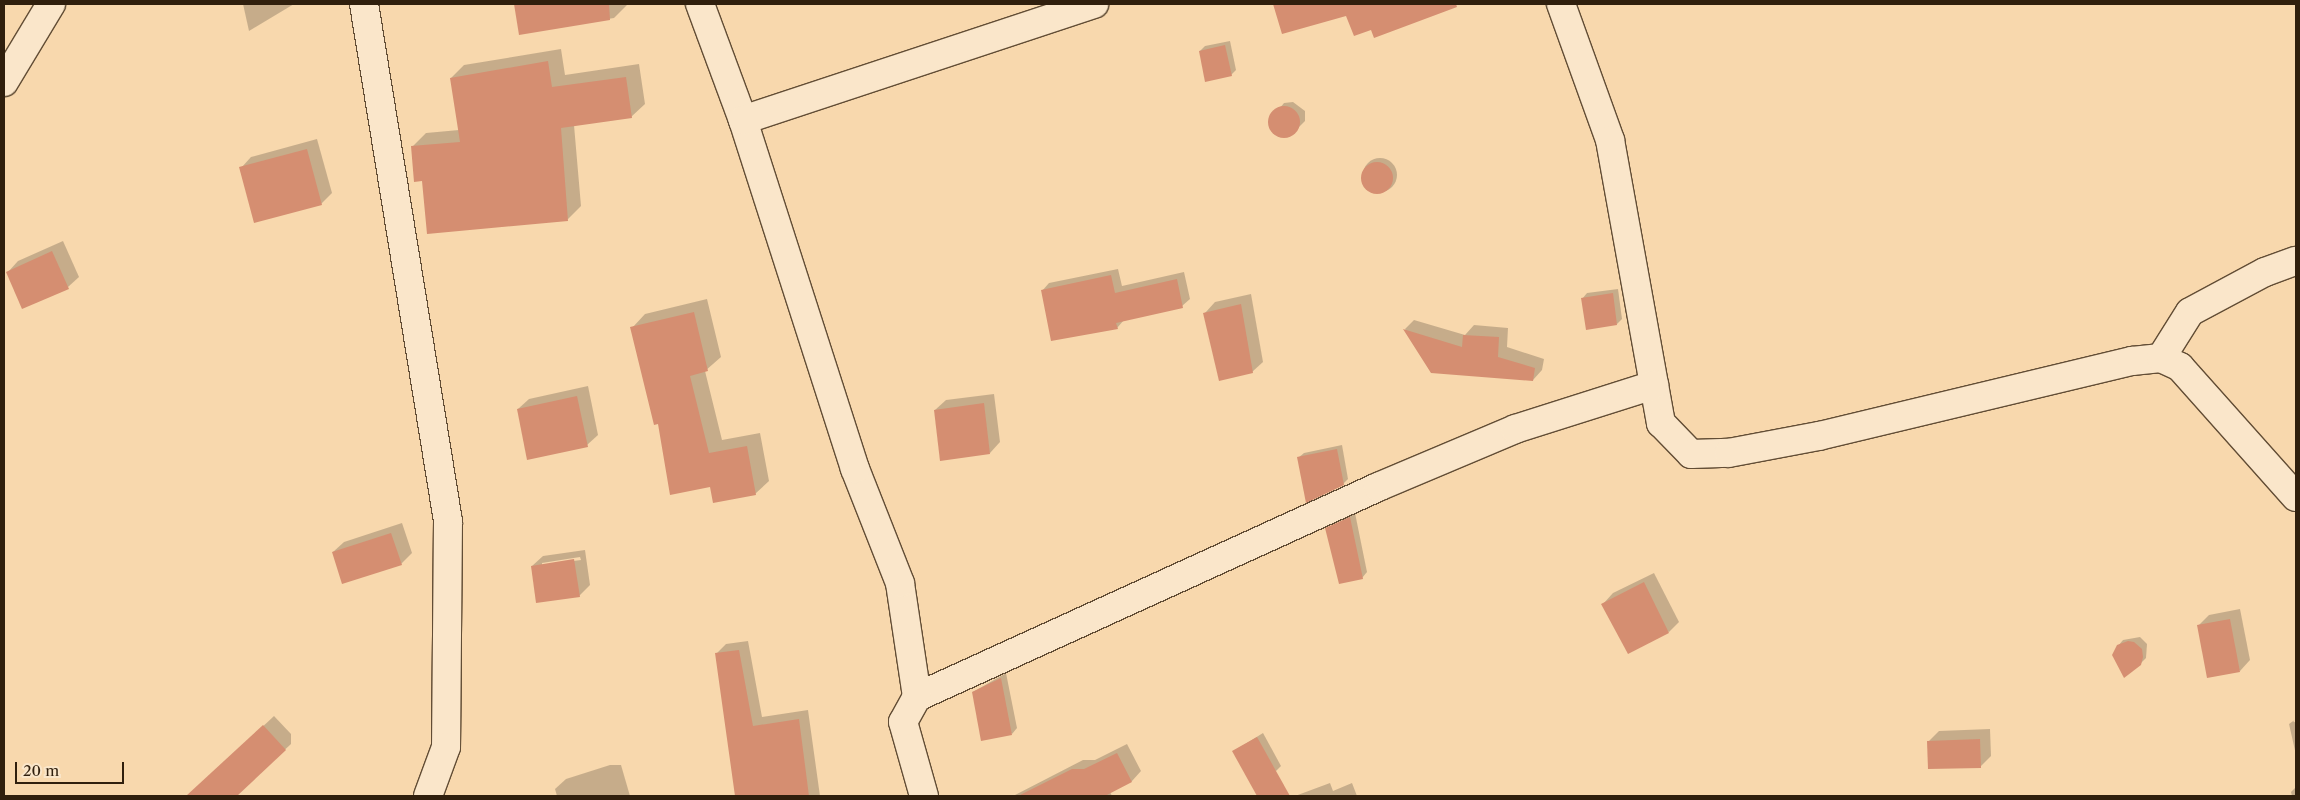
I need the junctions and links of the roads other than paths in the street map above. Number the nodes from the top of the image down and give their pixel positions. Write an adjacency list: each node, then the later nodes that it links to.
1 (51, 4): 6 (street)
2 (364, 4): 13 (street)
3 (700, 4): 7 (street)
4 (1094, 4): 7 (street)
5 (1561, 4): 10 (street)
6 (4, 82)
7 (744, 120): 12 (street)
8 (2296, 261): 9 (street)
9 (2161, 358): 10 (street); 11 (street)
10 (1654, 385): 12 (street)
11 (2296, 497)
12 (917, 698): 14 (street)
13 (428, 796)
14 (924, 796)

